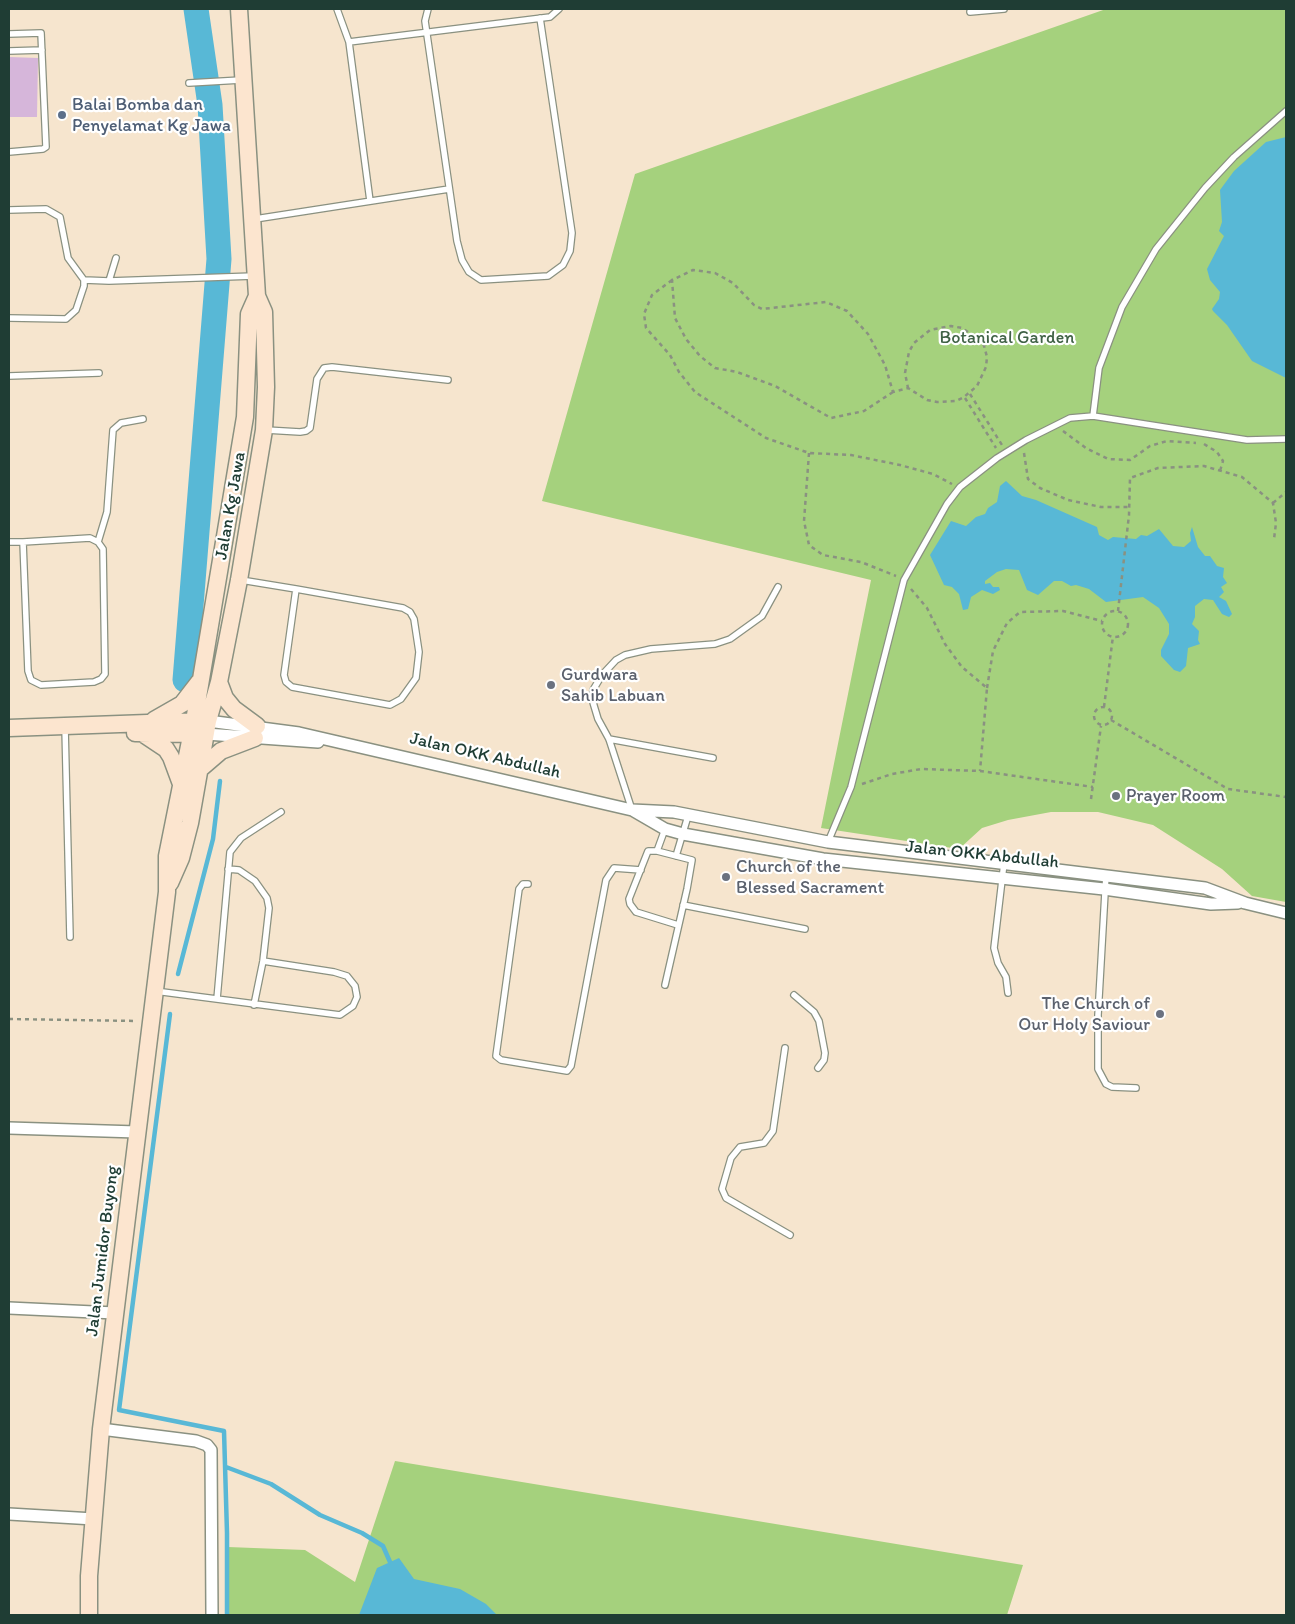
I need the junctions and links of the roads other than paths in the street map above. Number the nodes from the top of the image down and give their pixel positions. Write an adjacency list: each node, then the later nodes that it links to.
1 (239, 9): 13 (main road, Jalan Kg Jawa)
2 (337, 9): 10 (lane)
3 (428, 9): 8 (lane)
4 (559, 9): 7 (lane)
5 (1004, 9): 6 (lane)
6 (970, 12)
7 (540, 18): 8 (lane); 17 (lane)
8 (427, 32): 10 (lane); 17 (lane)
9 (9, 34): 11 (lane)
10 (349, 42): 18 (lane)
11 (42, 50): 12 (lane); 16 (lane)
12 (9, 52)
13 (244, 80): 14 (lane); 20 (main road, Jalan Kg Jawa)
14 (189, 83)
15 (1286, 111): 30 (lane)
16 (9, 152)
17 (449, 189): 18 (lane)
18 (370, 201): 20 (lane)
19 (9, 210): 23 (lane)
20 (253, 219): 22 (main road, Jalan Kg Jawa)
21 (116, 258): 24 (lane)
22 (256, 276): 24 (lane); 25 (main road, Jalan Kg Jawa)
23 (84, 280): 24 (lane); 26 (lane)
24 (109, 281)
25 (257, 296): 32 (main road, Jalan Kg Jawa); 40 (main road, Jalan Kg Jawa)
26 (9, 318)
27 (98, 373): 28 (lane)
28 (9, 376)
29 (448, 380): 32 (lane)
30 (1093, 416): 33 (lane); 56 (lane)
31 (143, 419): 36 (lane)
32 (264, 430): 37 (main road, Jalan Kg Jawa)
33 (1286, 439)
34 (9, 542): 35 (lane)
35 (23, 542): 36 (lane); 36 (lane)
36 (98, 542)
37 (239, 580): 39 (lane); 41 (main road, Jalan Kg Jawa)
38 (778, 587): 47 (lane)
39 (296, 588): 39 (lane)
40 (200, 682): 44 (main road); 45 (main road, Jalan Kg Jawa)
41 (219, 682): 45 (main road, Jalan Kg Jawa); 46 (main road)
42 (65, 727): 43 (main road, Jalan OKK Abdullah); 44 (main road, Jalan OKK Abdullah); 72 (lane)
43 (9, 728)
44 (146, 728): 45 (main road, Jalan OKK Abdullah); 50 (main road)
45 (200, 728): 46 (street, Jalan OKK Abdullah); 49 (main road, Jalan Jumidor Buyong); 50 (main road, Jalan Jumidor Buyong)
46 (256, 732): 49 (main road); 51 (street, Jalan OKK Abdullah)
47 (609, 739): 48 (lane); 51 (lane)
48 (713, 758)
49 (200, 768): 66 (main road, Jalan Jumidor Buyong)
50 (181, 784): 66 (main road, Jalan Jumidor Buyong)
51 (632, 810): 53 (street, Jalan OKK Abdullah); 54 (street, Jalan OKK Abdullah)
52 (281, 812): 60 (lane)
53 (688, 816): 55 (lane); 56 (street, Jalan OKK Abdullah)
54 (665, 829): 55 (street, Jalan OKK Abdullah); 57 (lane)
55 (683, 834): 58 (lane); 63 (street, Jalan OKK Abdullah)
56 (828, 842): 59 (street, Jalan OKK Abdullah)
57 (657, 851): 58 (lane); 61 (lane)
58 (676, 856): 68 (lane)
59 (1004, 863): 62 (street, Jalan OKK Abdullah); 63 (lane)
60 (228, 869): 73 (lane); 78 (lane)
61 (641, 870): 64 (lane); 70 (lane)
62 (1106, 875): 65 (lane); 67 (street, Jalan OKK Abdullah)
63 (1001, 877): 65 (street, Jalan OKK Abdullah); 76 (lane)
64 (528, 884)
65 (1104, 889): 67 (street, Jalan OKK Abdullah); 82 (lane)
66 (167, 892): 75 (main road, Jalan Jumidor Buyong)
67 (1245, 903): 69 (street, Jalan OKK Abdullah)
68 (683, 905): 70 (lane); 71 (lane)
69 (1286, 914)
70 (678, 925): 74 (lane)
71 (805, 929)
72 (70, 937)
73 (263, 961): 79 (lane); 79 (lane)
74 (665, 985)
75 (153, 991): 78 (lane); 84 (main road, Jalan Jumidor Buyong)
76 (1008, 993)
77 (794, 995): 81 (lane)
78 (217, 999): 79 (lane)
79 (254, 1005)
80 (786, 1048): 85 (lane)
81 (818, 1068)
82 (1136, 1088)
83 (9, 1128): 84 (street)
84 (137, 1132): 87 (main road, Jalan Jumidor Buyong)
85 (790, 1235)
86 (9, 1308): 87 (street)
87 (115, 1313): 88 (main road, Jalan Jumidor Buyong)
88 (101, 1429): 90 (main road, Jalan Jumidor Buyong); 92 (street)
89 (9, 1514): 90 (street)
90 (94, 1519): 91 (main road, Jalan Jumidor Buyong)
91 (89, 1615)
92 (212, 1615)

